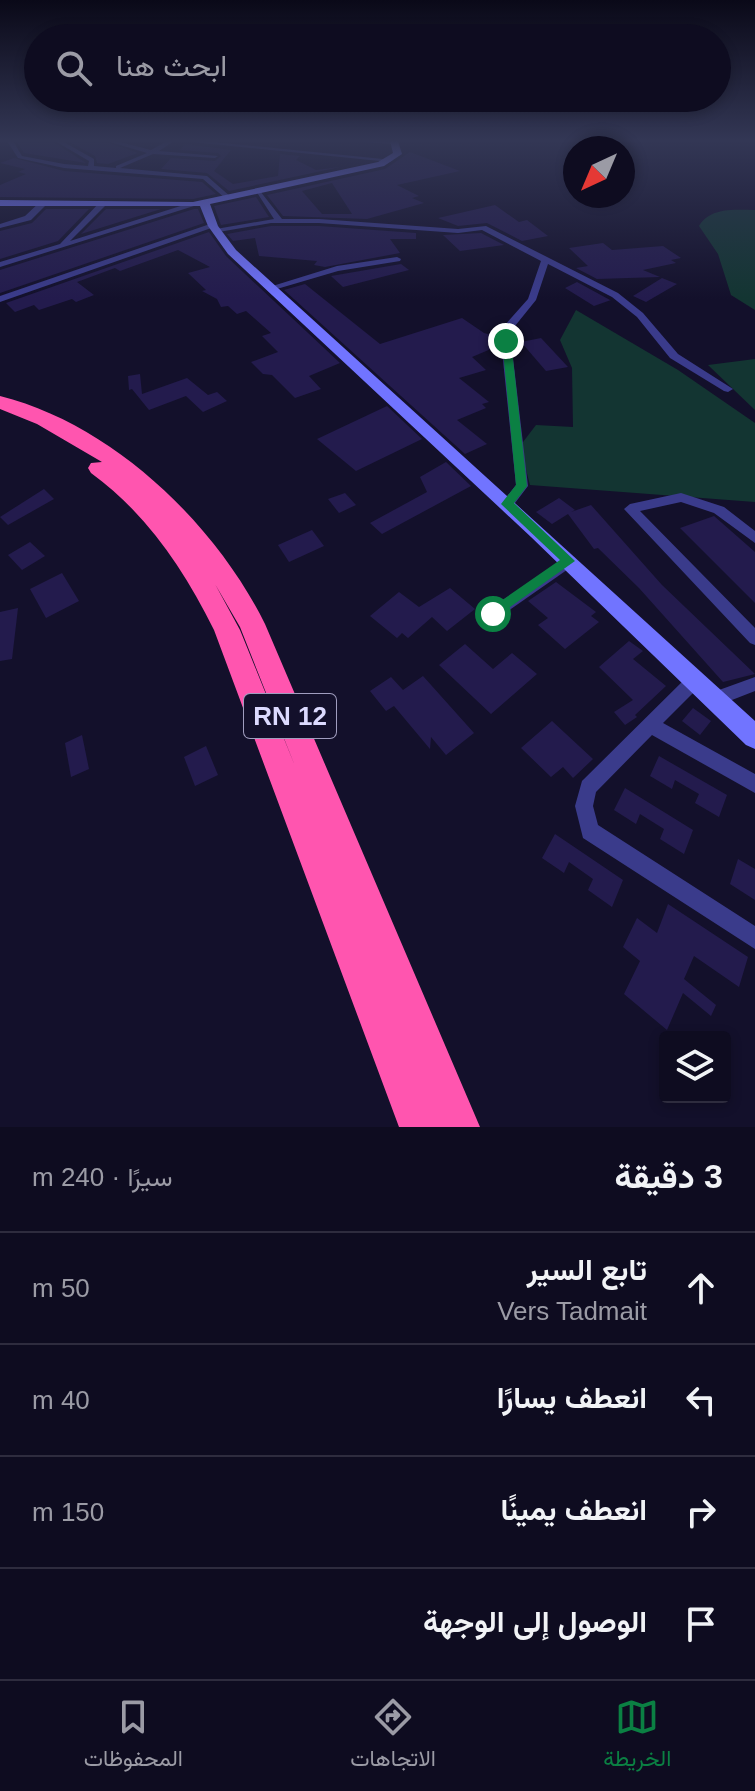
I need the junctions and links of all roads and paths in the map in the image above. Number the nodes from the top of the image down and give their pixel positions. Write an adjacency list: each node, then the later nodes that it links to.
1 (223, 194): 4 (street)
2 (250, 194): 4 (main road)
3 (259, 194): 9 (street)
4 (228, 198): 8 (main road)
5 (0, 203): 6 (main road)
6 (44, 203): 7 (main road); 10 (street)
7 (104, 203): 8 (main road); 12 (street)
8 (199, 204): 11 (main road); 12 (street)
9 (280, 221): 11 (street); 14 (street)
10 (0, 226)
11 (214, 229): 16 (main road); 17 (street)
12 (59, 246): 15 (street)
13 (397, 259): 16 (street)
14 (545, 260): 18 (street); 21 (street)
15 (0, 265)
16 (270, 288): 21 (main road)
17 (0, 299)
18 (728, 389)
19 (0, 402): 34 (highway, RN 12)
20 (0, 417): 33 (highway, RN 12)
21 (507, 504): 23 (main road)
22 (755, 538): 25 (street)
23 (569, 561): 24 (street); 26 (main road)
24 (493, 614)
25 (755, 638)
26 (695, 680): 28 (main road); 29 (street)
27 (755, 684): 28 (street)
28 (714, 699): 30 (main road)
29 (650, 725): 31 (street); 32 (street)
30 (755, 737)
31 (755, 784)
32 (755, 938)
33 (420, 1127)
34 (459, 1127)

